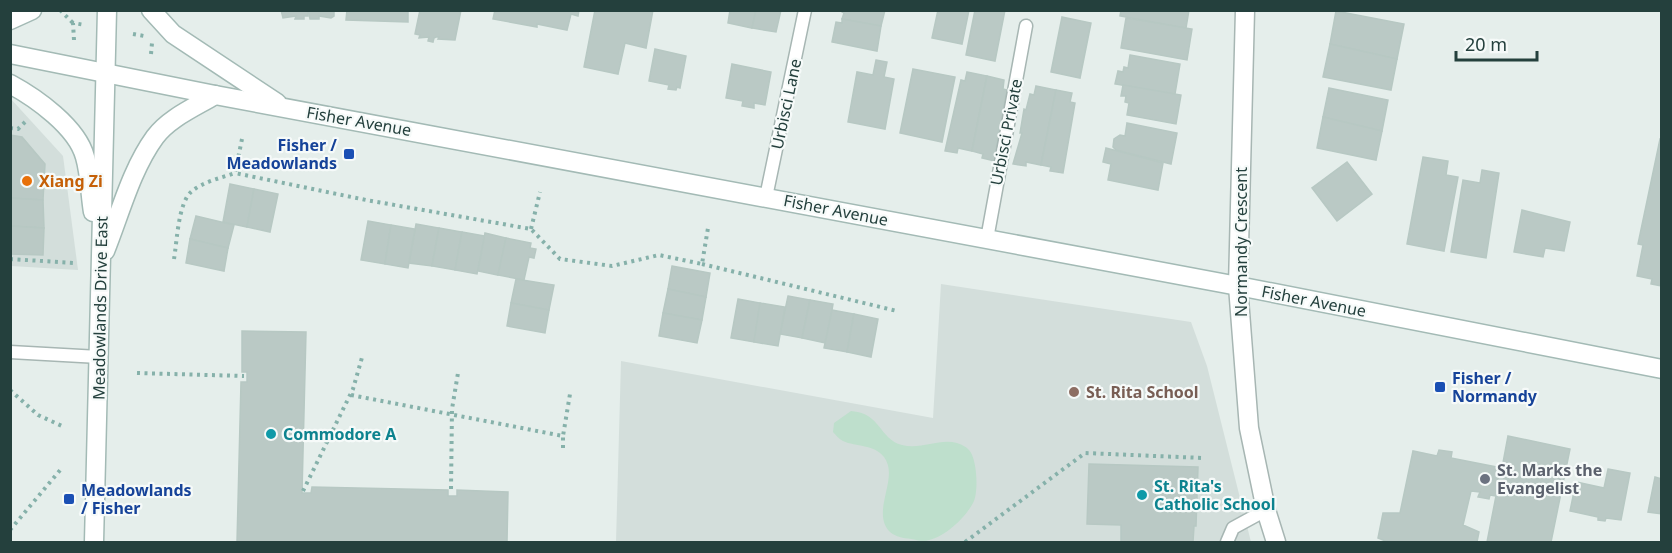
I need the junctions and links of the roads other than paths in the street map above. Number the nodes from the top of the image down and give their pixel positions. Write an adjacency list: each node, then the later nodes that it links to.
1 (32, 10): 6 (main road)
2 (107, 10): 9 (main road, Meadowlands Drive East)
3 (151, 10): 12 (main road)
4 (805, 10): 13 (lane, Urbisci Lane)
5 (1245, 10): 16 (main road, Normandy Crescent)
6 (10, 20)
7 (1026, 26): 14 (lane, Urbisci Private)
8 (10, 54): 9 (main road, Fisher Avenue)
9 (105, 73): 11 (main road, Fisher Avenue); 15 (main road, Meadowlands Drive East)
10 (10, 84): 15 (main road)
11 (215, 95): 12 (main road, Fisher Avenue); 15 (main road)
12 (283, 107): 13 (main road, Fisher Avenue)
13 (766, 196): 14 (main road, Fisher Avenue)
14 (987, 239): 16 (main road, Fisher Avenue)
15 (100, 264): 18 (main road, Meadowlands Drive East)
16 (1238, 286): 19 (main road, Fisher Avenue); 20 (main road, Normandy Crescent)
17 (10, 352): 18 (lane)
18 (99, 357): 21 (main road, Meadowlands Drive East)
19 (1662, 369)
20 (1266, 510): 22 (lane); 23 (main road, Normandy Crescent)
21 (94, 543)
22 (1227, 543)
23 (1276, 543)

